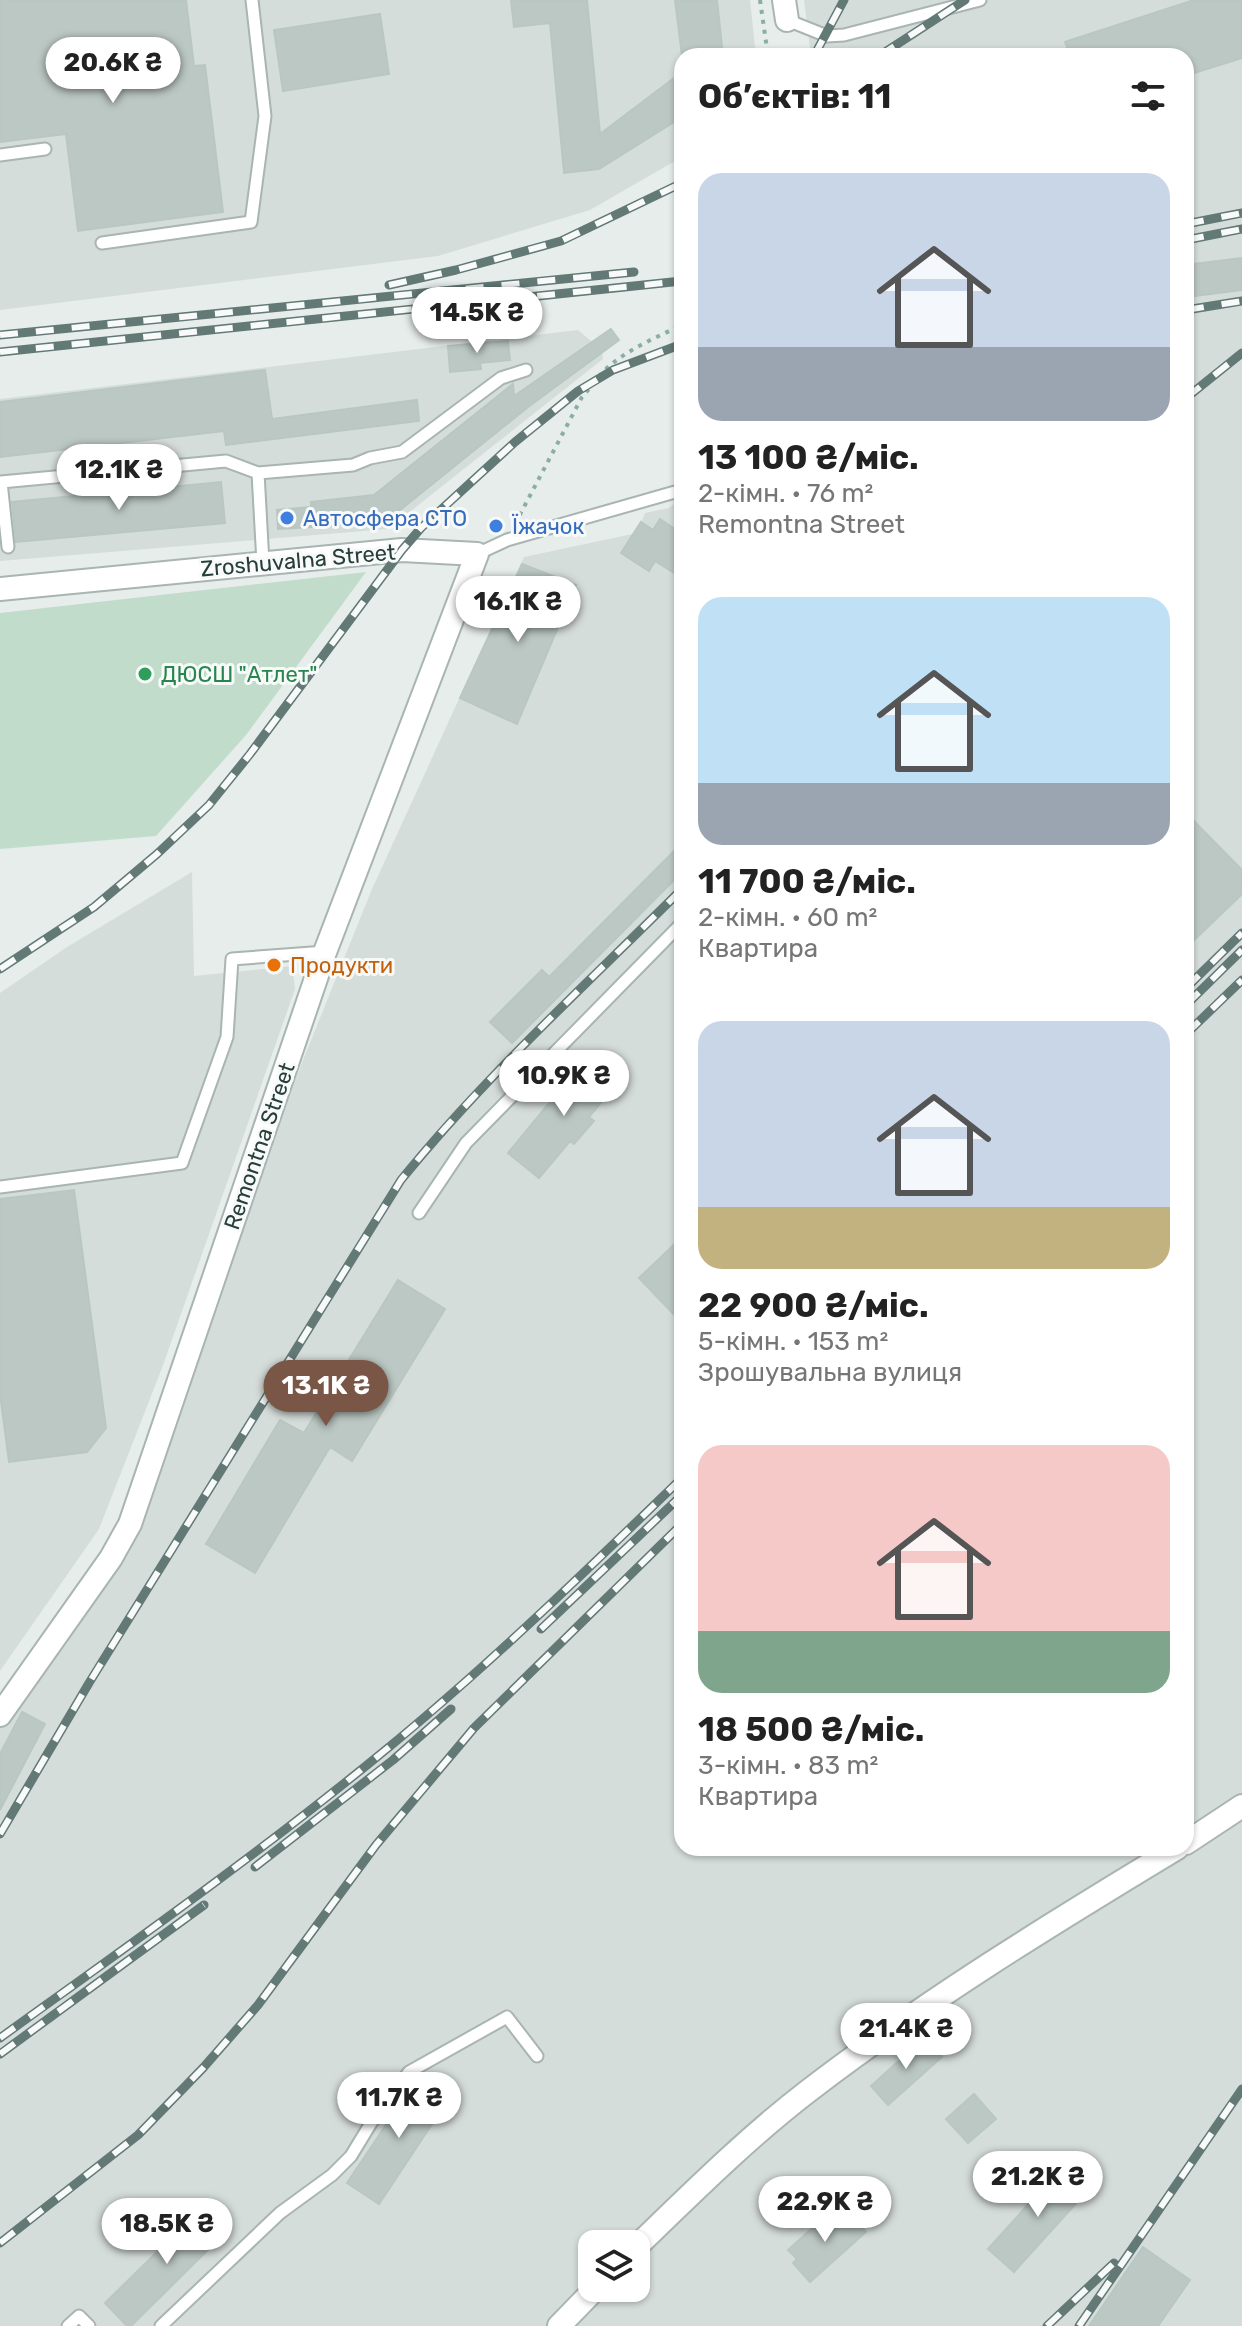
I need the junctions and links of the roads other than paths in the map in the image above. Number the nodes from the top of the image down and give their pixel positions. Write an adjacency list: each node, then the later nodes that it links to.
1 (252, 0): 6 (lane)
2 (980, 0): 3 (lane)
3 (785, 10)
4 (45, 149): 5 (lane)
5 (0, 155)
6 (102, 243)
7 (526, 370): 8 (lane)
8 (258, 473): 10 (lane); 12 (lane)
9 (674, 492): 11 (lane, Zroshuvalna Street)
10 (8, 547)
11 (477, 554): 12 (street, Zroshuvalna Street); 15 (street, Remontna Street)
12 (263, 563): 13 (street, Zroshuvalna Street)
13 (0, 589)
14 (674, 931): 17 (lane)
15 (325, 952): 16 (lane); 18 (street, Remontna Street)
16 (0, 1187)
17 (419, 1213)
18 (0, 1715)
19 (1242, 1806): 20 (street)
20 (1194, 1838)
21 (1164, 1856): 23 (street)
22 (537, 2056): 27 (lane)
23 (650, 2233)
24 (582, 2302): 28 (street)
25 (68, 2326): 26 (lane)
26 (89, 2326)
27 (161, 2326)
28 (559, 2326)

